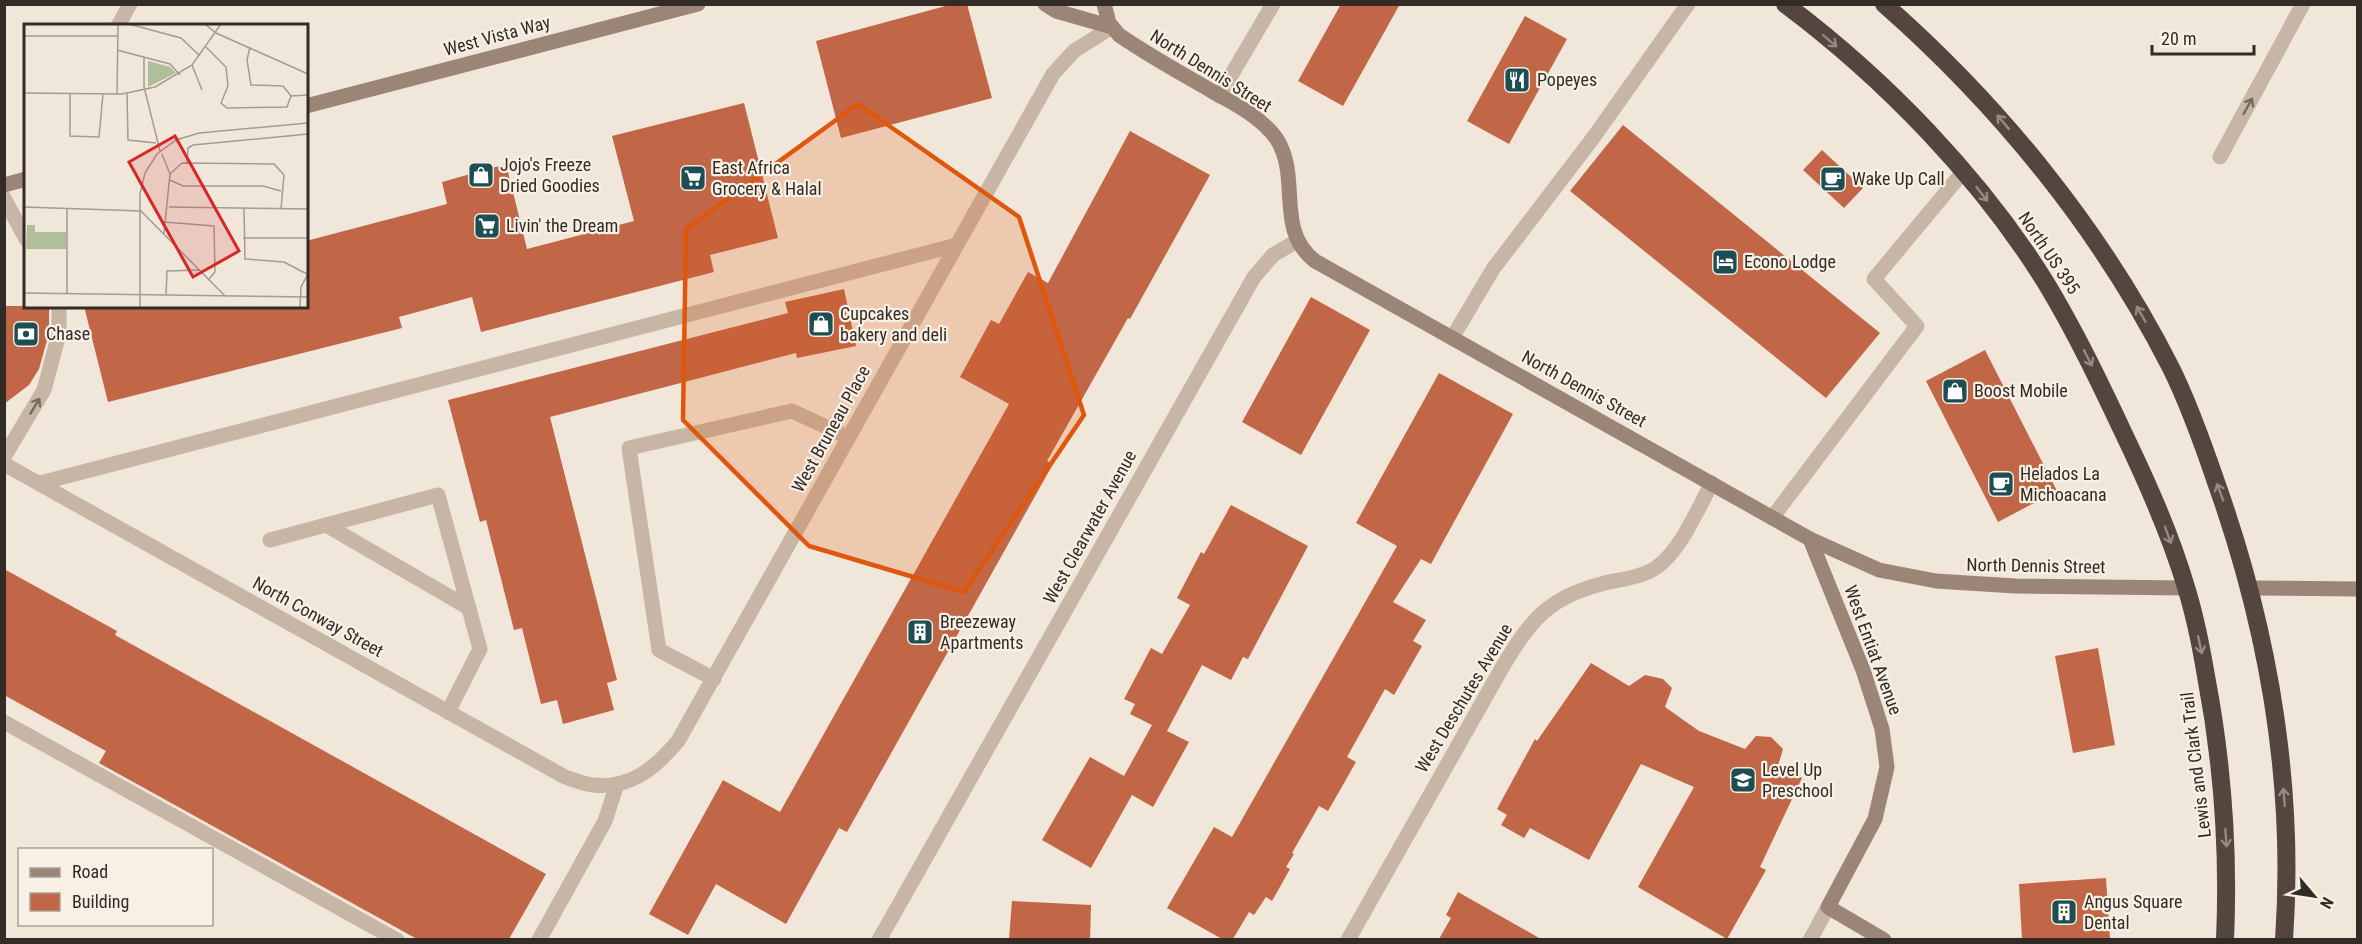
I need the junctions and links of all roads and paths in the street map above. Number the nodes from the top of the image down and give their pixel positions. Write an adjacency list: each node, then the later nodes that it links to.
1 (130, 4): 10 (street)
2 (698, 4): 13 (street, West Vista Way)
3 (1045, 4): 11 (street)
4 (1104, 4): 11 (street, North Dennis Street)
5 (1273, 4): 12 (street)
6 (1689, 4): 23 (street)
7 (1785, 4): 15 (highway, North US 395, one-way to 15)
8 (1884, 4): 34 (highway, one-way to 8)
9 (2303, 4): 14 (street, one-way to 9)
10 (119, 24)
11 (1112, 27): 12 (street, North Dennis Street); 21 (street, West Bruneau Place)
12 (1220, 96): 20 (street, North Dennis Street)
13 (308, 105)
14 (2220, 158)
15 (1963, 172): 29 (street); 33 (highway, North US 395, one-way to 33)
16 (24, 180): 17 (street)
17 (4, 185)
18 (4, 198): 19 (street)
19 (24, 235)
20 (1297, 241): 23 (street, North Dennis Street); 44 (street, West Clearwater Avenue)
21 (957, 245): 24 (street, West Bruneau Place); 27 (street)
22 (59, 308): 25 (street, one-way to 22)
23 (1452, 338): 28 (street, North Dennis Street)
24 (848, 437): 37 (street, West Bruneau Place); 37 (street)
25 (4, 457)
26 (4, 464): 27 (street, North Conway Street)
27 (40, 483): 38 (street, North Conway Street)
28 (1712, 483): 29 (street, North Dennis Street); 45 (street, West Deschutes Avenue)
29 (1772, 518): 31 (street, North Dennis Street)
30 (326, 525): 32 (street); 36 (street); 36 (street)
31 (1810, 539): 33 (street, North Dennis Street); 41 (street, West Entiat Avenue)
32 (270, 540)
33 (2187, 588): 48 (highway, Lewis and Clark Trail, one-way to 48)
34 (2250, 588): 35 (street); 49 (highway, one-way to 34)
35 (2358, 589)
36 (469, 608): 38 (street)
37 (714, 679): 40 (street, West Bruneau Place)
38 (448, 712): 40 (street, North Conway Street)
39 (4, 722): 42 (street)
40 (617, 784): 43 (street)
41 (1828, 907): 46 (street, West Entiat Avenue); 47 (street)
42 (397, 939)
43 (539, 939)
44 (879, 939)
45 (1348, 939)
46 (1810, 939)
47 (1884, 939)
48 (2225, 939)
49 (2284, 939)

